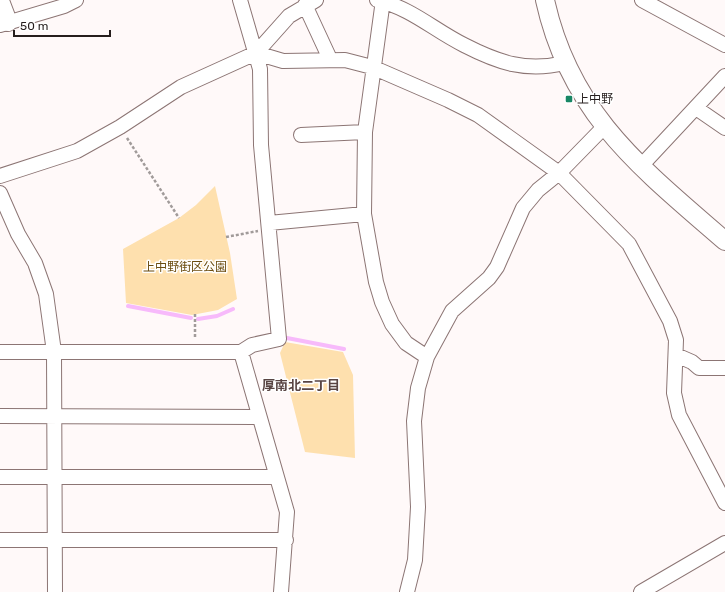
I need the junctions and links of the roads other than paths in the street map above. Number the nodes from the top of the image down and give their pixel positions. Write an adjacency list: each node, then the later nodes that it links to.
1 (76, 0): 8 (street)
2 (240, 0): 10 (street)
3 (381, 0): 12 (street); 13 (street)
4 (545, 0): 12 (street)
5 (642, 0): 9 (street)
6 (0, 1): 8 (street)
7 (311, 3): 10 (street); 11 (street)
8 (4, 24)
9 (725, 45)
10 (256, 53): 11 (street); 22 (street); 25 (street)
11 (330, 60): 13 (street)
12 (565, 63): 16 (street)
13 (372, 67): 18 (street); 21 (street)
14 (725, 76): 15 (street)
15 (696, 108): 17 (street); 20 (street)
16 (604, 127): 20 (street); 21 (street)
17 (725, 128)
18 (365, 132): 19 (street); 24 (street)
19 (301, 135)
20 (641, 166): 26 (street)
21 (559, 173): 30 (street); 31 (street)
22 (0, 176)
23 (0, 193): 28 (street)
24 (364, 214): 25 (street); 31 (street)
25 (270, 226): 29 (street)
26 (725, 241)
27 (0, 352): 28 (street)
28 (54, 352): 29 (street); 34 (street)
29 (241, 352): 35 (street)
30 (676, 355): 32 (street); 39 (street)
31 (427, 357): 46 (street)
32 (725, 368)
33 (0, 416): 34 (street)
34 (54, 416): 35 (street); 36 (street)
35 (259, 417): 37 (street)
36 (55, 477): 37 (street); 38 (street); 41 (street)
37 (276, 477): 42 (street)
38 (0, 478)
39 (725, 503)
40 (0, 540): 41 (street)
41 (55, 540): 42 (street); 44 (street)
42 (286, 540): 45 (street)
43 (725, 543): 47 (street)
44 (55, 592)
45 (281, 592)
46 (407, 592)
47 (641, 592)

